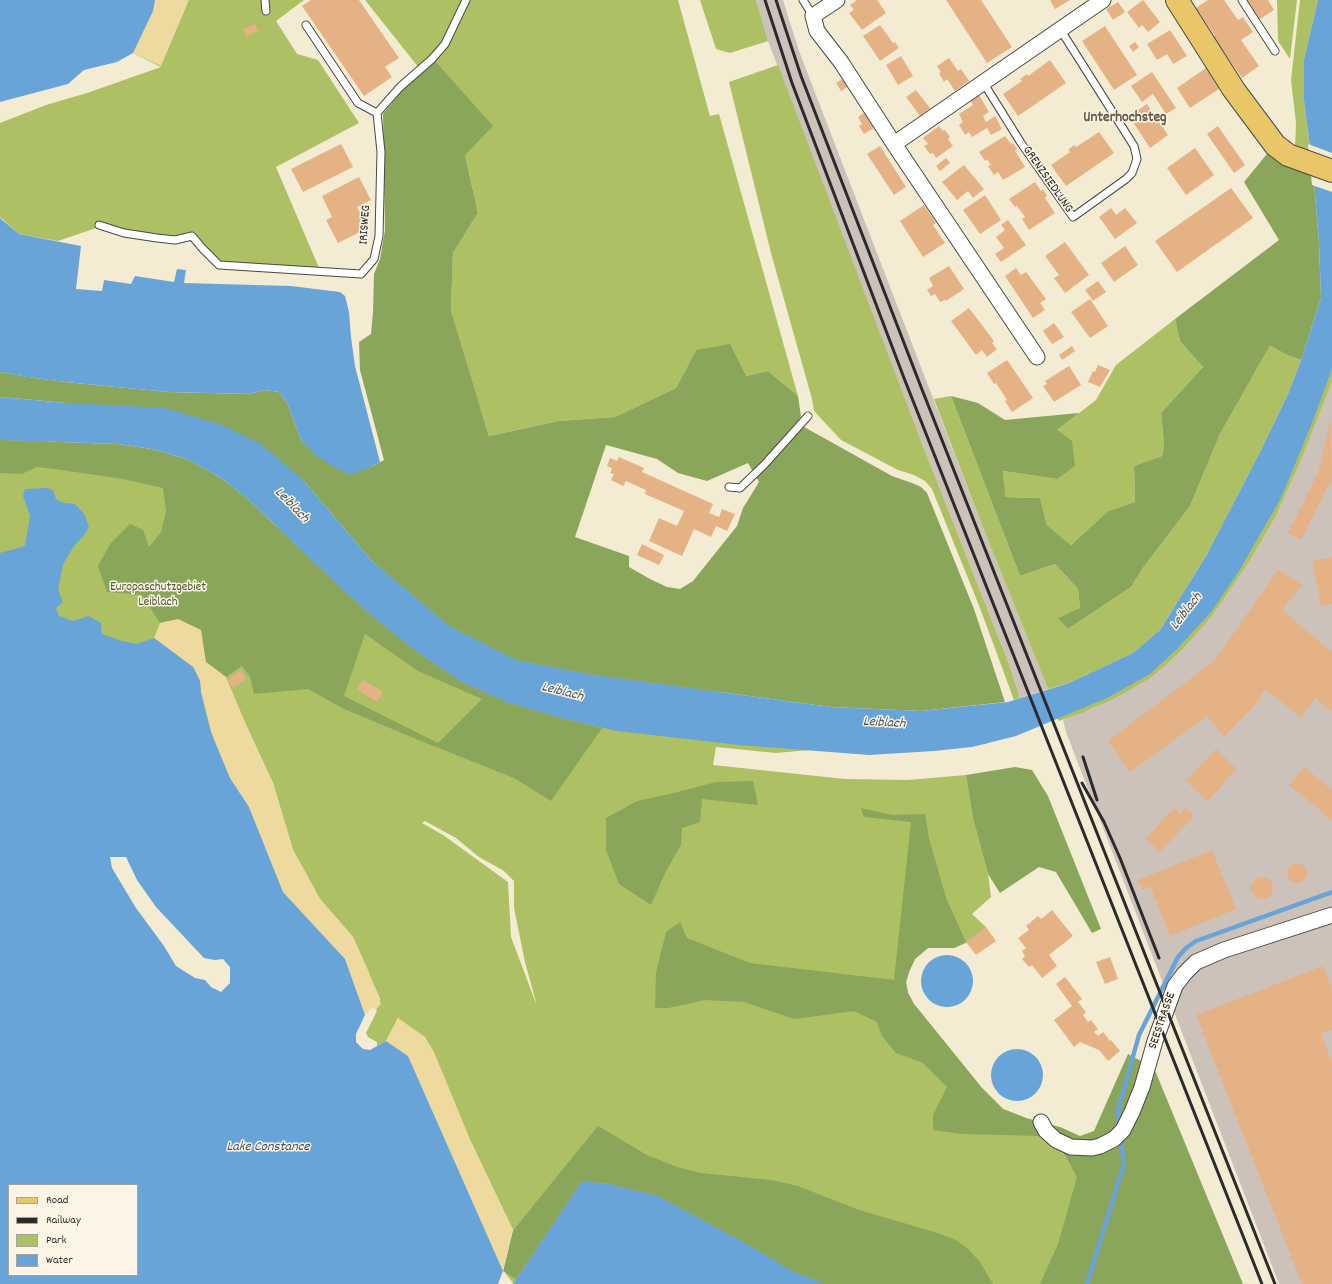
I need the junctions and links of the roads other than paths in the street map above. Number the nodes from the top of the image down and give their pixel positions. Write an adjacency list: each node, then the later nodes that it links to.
1 (265, 0): 8 (lane)
2 (466, 0): 14 (lane)
3 (803, 0): 9 (lane)
4 (836, 0): 9 (street)
5 (1103, 0): 11 (street)
6 (1177, 0): 16 (main road)
7 (1242, 0): 12 (lane)
8 (266, 11)
9 (813, 16): 15 (street)
10 (306, 25): 14 (lane)
11 (1060, 29): 13 (street); 13 (lane, GRENZSIEDLUNG)
12 (1275, 51)
13 (983, 82): 15 (street)
14 (377, 113): 17 (lane, IRISWEG)
15 (894, 144): 18 (street)
16 (1329, 170)
17 (99, 225)
18 (1036, 357)
19 (808, 416): 20 (lane)
20 (730, 487)
21 (1332, 915): 22 (street, SEESTRASSE)
22 (1041, 1122)

